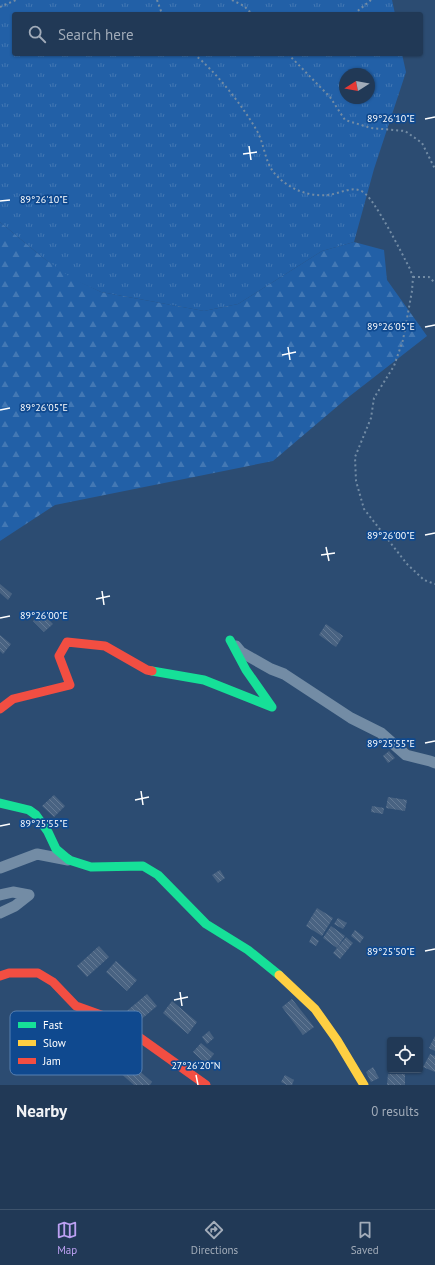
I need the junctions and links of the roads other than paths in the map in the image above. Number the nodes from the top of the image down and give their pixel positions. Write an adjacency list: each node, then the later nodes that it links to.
1 (230, 640): 2 (street); 3 (street)
2 (0, 709)
3 (435, 763)
4 (0, 803): 5 (street)
5 (69, 860): 6 (street); 13 (street)
6 (0, 868)
7 (0, 895): 8 (street)
8 (0, 913)
9 (0, 976): 10 (street)
10 (90, 1011)
11 (142, 1039): 12 (street)
12 (206, 1085)
13 (364, 1085)

